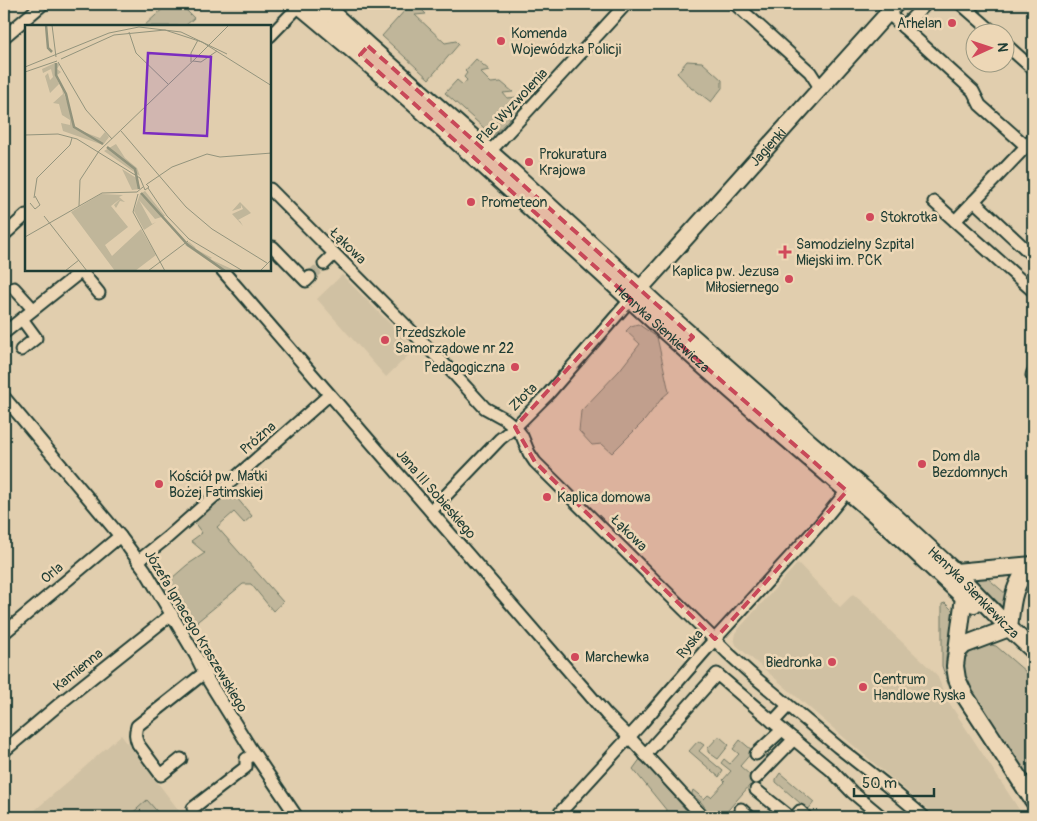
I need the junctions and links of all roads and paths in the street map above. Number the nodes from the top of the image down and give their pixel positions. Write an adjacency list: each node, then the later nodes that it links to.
1 (43, 4): 12 (street)
2 (322, 4): 13 (main road, Henryka Sienkiewicza)
3 (626, 4): 18 (street, Plac Wyzwolenia)
4 (735, 4): 16 (street)
5 (926, 4): 10 (street)
6 (961, 4): 9 (street)
7 (299, 5): 11 (street); 13 (main road, Henryka Sienkiewicza)
8 (892, 8): 10 (street); 16 (street, Jagienki)
9 (982, 22)
10 (903, 27): 17 (street)
11 (271, 35)
12 (4, 37)
13 (364, 50): 18 (main road, Henryka Sienkiewicza)
14 (1014, 52): 15 (street)
15 (1033, 69)
16 (821, 89): 36 (street, Jagienki)
17 (1029, 142): 20 (street)
18 (485, 158): 36 (main road, Henryka Sienkiewicza)
19 (271, 190): 26 (street, Łąkowa)
20 (974, 201): 23 (street); 27 (street)
21 (934, 202): 23 (street)
22 (25, 216): 24 (street)
23 (955, 221): 34 (street)
24 (4, 235)
25 (273, 247): 32 (street)
26 (334, 254): 28 (street); 44 (street, Łąkowa)
27 (1033, 256)
28 (324, 264)
29 (81, 271): 37 (street)
30 (83, 271): 35 (street)
31 (223, 271): 41 (street, Jana III Sobieskiego)
32 (310, 278)
33 (14, 288): 37 (street)
34 (1033, 291)
35 (99, 293)
36 (636, 294): 43 (main road, Henryka Sienkiewicza); 44 (street, Złota)
37 (33, 309): 38 (street)
38 (22, 319): 39 (street); 40 (street)
39 (4, 333)
40 (21, 350)
41 (329, 395): 46 (street, Jana III Sobieskiego); 48 (street, Próżna)
42 (4, 396): 47 (street, Józefa Ignacego Kraszewskiego)
43 (758, 404): 45 (main road, Henryka Sienkiewicza); 50 (main road, Henryka Sienkiewicza)
44 (515, 427): 46 (street, Złota); 55 (street, Łąkowa)
45 (848, 491): 51 (main road, Henryka Sienkiewicza); 55 (street, Ryska)
46 (431, 511): 61 (street, Jana III Sobieskiego)
47 (120, 536): 48 (street, Józefa Ignacego Kraszewskiego); 54 (street, Orla)
48 (138, 561): 52 (street, Józefa Ignacego Kraszewskiego)
49 (1032, 565): 50 (main road); 53 (main road)
50 (955, 572): 53 (main road, Henryka Sienkiewicza)
51 (964, 597): 53 (main road, Henryka Sienkiewicza); 57 (main road)
52 (172, 614): 58 (street, Józefa Ignacego Kraszewskiego); 63 (street, Kamienna)
53 (1009, 628): 56 (main road); 57 (main road)
54 (4, 633)
55 (715, 639): 59 (street, Łąkowa); 61 (street, Ryska)
56 (1033, 650)
57 (957, 652): 68 (main road)
58 (204, 673): 64 (street, Józefa Ignacego Kraszewskiego); 67 (street)
59 (788, 706): 60 (street); 77 (street, Łąkowa)
60 (778, 726): 62 (street); 65 (street); 66 (street)
61 (629, 737): 66 (street, Jana III Sobieskiego); 71 (street, Ryska)
62 (794, 739): 73 (street); 76 (street)
63 (4, 751)
64 (254, 754): 69 (street); 70 (street, Józefa Ignacego Kraszewskiego)
65 (756, 754)
66 (644, 755): 72 (street, Jana III Sobieskiego)
67 (181, 759)
68 (1033, 800)
69 (193, 808)
70 (297, 817)
71 (556, 817)
72 (703, 817)
73 (790, 817)
74 (795, 817): 75 (street)
75 (806, 817)
76 (882, 817)
77 (924, 817)

